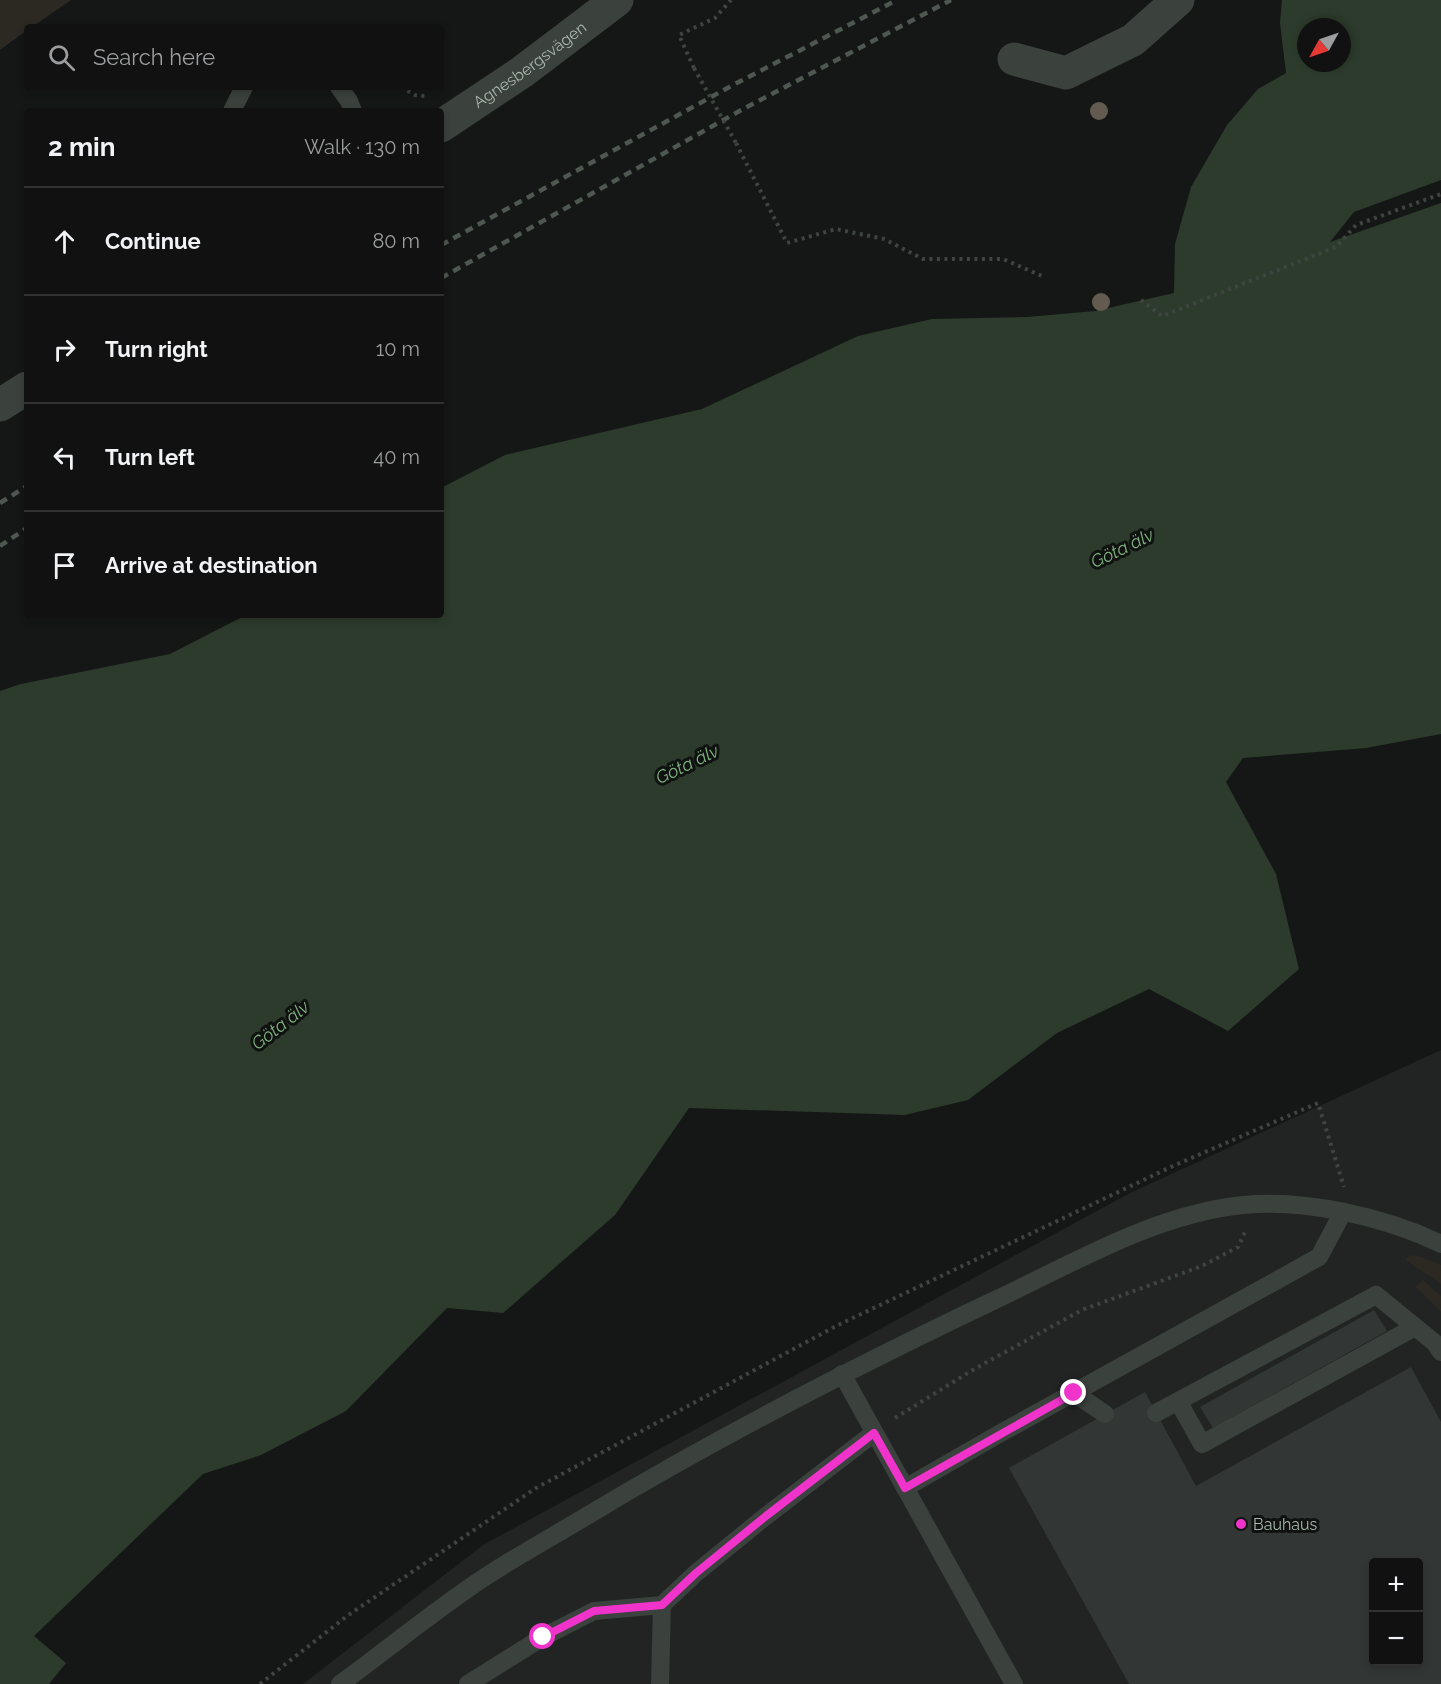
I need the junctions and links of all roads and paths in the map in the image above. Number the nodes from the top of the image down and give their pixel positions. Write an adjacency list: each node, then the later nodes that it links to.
1 (617, 0): 9 (street, Agnesbergsvägen)
2 (731, 0): 11 (path, bridge)
3 (1178, 0): 4 (street)
4 (1014, 59)
5 (242, 90): 7 (lane)
6 (341, 90): 8 (lane)
7 (234, 108)
8 (351, 108)
9 (444, 124)
10 (1441, 194): 12 (path)
11 (1042, 276)
12 (1141, 300)
13 (24, 390): 14 (street)
14 (0, 405)
15 (1259, 1205): 16 (lane); 20 (lane); 25 (path)
16 (1343, 1212): 17 (lane); 21 (lane)
17 (1441, 1244)
18 (1415, 1327): 19 (lane); 22 (lane); 22 (lane)
19 (1441, 1352)
20 (842, 1374): 25 (lane); 28 (lane)
21 (1074, 1393): 24 (lane); 26 (lane)
22 (1178, 1401): 23 (lane)
23 (1156, 1413)
24 (1105, 1414)
25 (874, 1433): 26 (lane); 27 (lane)
26 (905, 1488): 31 (lane)
27 (662, 1605): 29 (lane); 30 (lane)
28 (340, 1684)
29 (468, 1684)
30 (660, 1684)
31 (1014, 1684)

